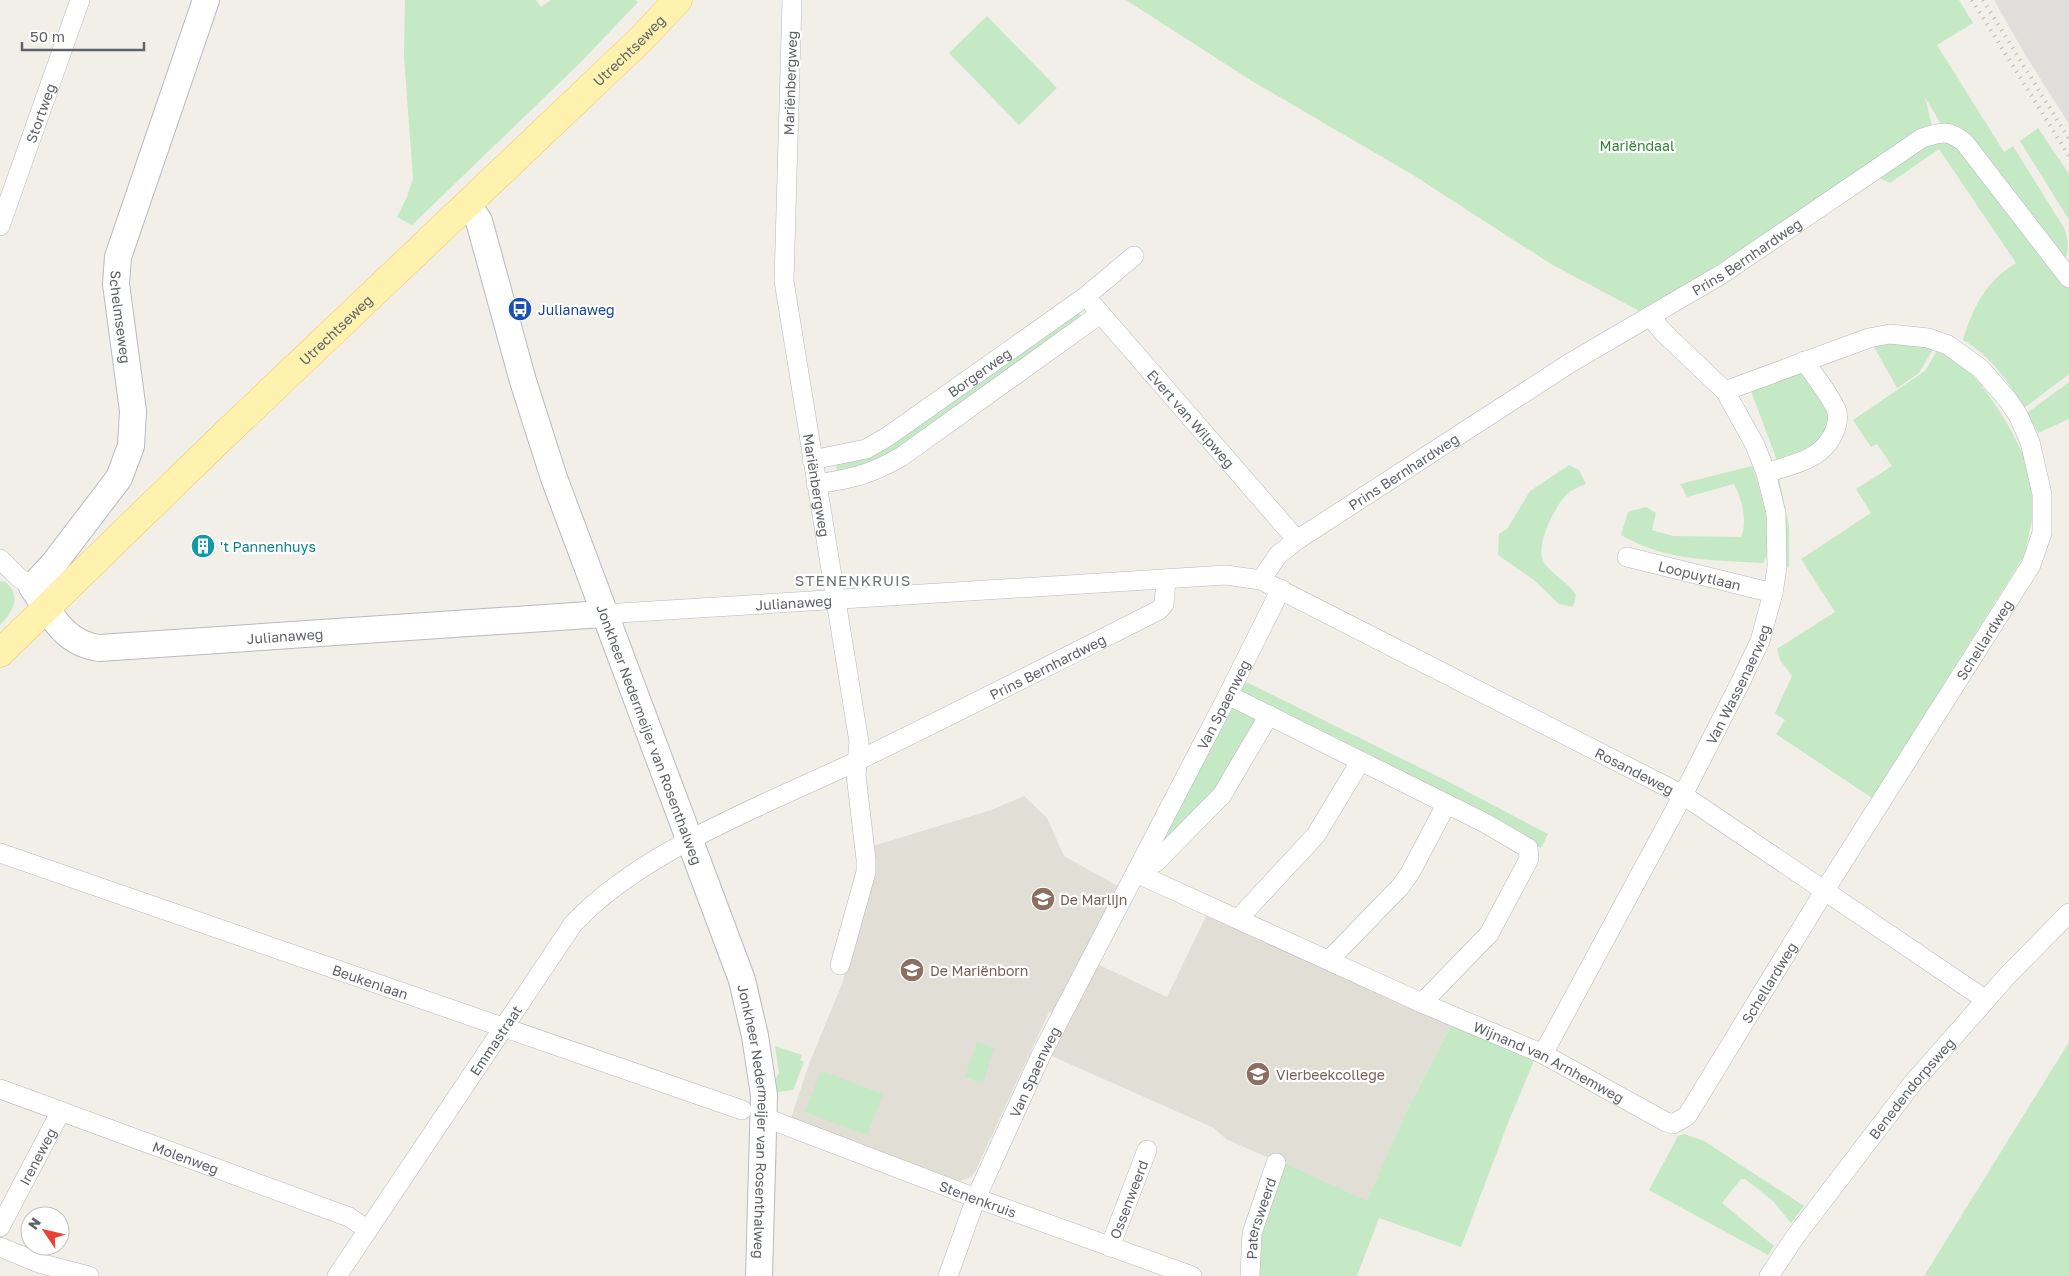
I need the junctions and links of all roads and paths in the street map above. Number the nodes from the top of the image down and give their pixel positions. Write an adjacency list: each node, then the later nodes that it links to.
1 (80, 0): 6 (street, Stortweg)
2 (206, 0): 22 (street, Schelmseweg)
3 (792, 0): 14 (street, Mariënbergweg)
4 (672, 2): 5 (main road, Utrechtseweg)
5 (468, 205): 26 (main road, Utrechtseweg); 27 (street, Jonkheer Nedermeijer van Rosenthalweg)
6 (0, 226)
7 (1134, 256): 9 (street, Borgerweg)
8 (2069, 278): 11 (street, Prins Bernhardweg)
9 (1085, 297): 10 (street, Evert van Wilpweg); 14 (street, Borgerweg)
10 (1100, 314): 16 (street, Borgerweg); 17 (street, Evert van Wilpweg)
11 (1651, 317): 13 (street, Van Wassenaerweg); 17 (street, Prins Bernhardweg)
12 (1804, 361): 13 (street, Schellardweg); 15 (street); 38 (street, Schellardweg)
13 (1725, 391): 15 (street, Van Wassenaerweg)
14 (812, 460): 16 (street, Mariënbergweg)
15 (1766, 473): 24 (street, Van Wassenaerweg)
16 (816, 484): 25 (street, Mariënbergweg)
17 (1297, 540): 21 (street, Prins Bernhardweg)
18 (1627, 557): 24 (street, Loopuytlaan)
19 (0, 559): 22 (street)
20 (1166, 579): 21 (street); 25 (street, Julianaweg); 31 (street, Prins Bernhardweg)
21 (1261, 580): 23 (street, Rosandeweg)
22 (32, 587): 26 (street, Julianaweg)
23 (1281, 589): 29 (street, Van Spaenweg); 33 (street, Rosandeweg)
24 (1773, 592): 33 (street, Van Wassenaerweg)
25 (835, 600): 27 (street, Julianaweg); 31 (street, Mariënbergweg)
26 (46, 610): 27 (street, Julianaweg); 28 (main road, Utrechtseweg)
27 (603, 614): 35 (street, Jonkheer Nedermeijer van Rosenthalweg)
28 (0, 653)
29 (1228, 695): 30 (street); 37 (street, Van Spaenweg)
30 (1269, 716): 32 (street); 37 (street)
31 (858, 760): 35 (street, Prins Bernhardweg); 42 (street, Mariënbergweg)
32 (1360, 762): 34 (street); 40 (street)
33 (1683, 794): 38 (street, Rosandeweg); 46 (street, Van Wassenaerweg)
34 (1446, 805): 41 (street); 44 (street)
35 (689, 841): 45 (street, Emmastraat); 49 (street, Jonkheer Nedermeijer van Rosenthalweg)
36 (0, 852): 45 (street, Beukenlaan)
37 (1136, 873): 40 (street, Wijnand van Arnhemweg); 53 (street, Van Spaenweg)
38 (1825, 890): 43 (street, Rosandeweg); 50 (street, Schellardweg)
39 (2069, 913): 43 (street, Benedendorpsweg)
40 (1238, 919): 41 (street, Wijnand van Arnhemweg)
41 (1329, 960): 44 (street, Wijnand van Arnhemweg)
42 (840, 965)
43 (1986, 1000): 64 (street, Benedendorpsweg)
44 (1422, 1002): 46 (street, Wijnand van Arnhemweg)
45 (504, 1026): 49 (street, Beukenlaan); 55 (street, Emmastraat)
46 (1543, 1054): 50 (street, Wijnand van Arnhemweg)
47 (0, 1089): 48 (street, Molenweg)
48 (60, 1111): 54 (street, Ireneweg); 55 (street, Molenweg)
49 (753, 1113): 53 (street, Stenenkruis); 60 (street, Jonkheer Nedermeijer van Rosenthalweg)
50 (1673, 1124)
51 (1146, 1150): 57 (street, Ossenweerd)
52 (1276, 1163): 63 (street, Patersweerd)
53 (976, 1198): 57 (street, Stenenkruis); 61 (street, Van Spaenweg)
54 (0, 1227)
55 (368, 1230): 59 (street, Emmastraat)
56 (0, 1247): 58 (street)
57 (1110, 1247): 62 (street, Stenenkruis)
58 (89, 1276)
59 (337, 1276)
60 (759, 1276)
61 (948, 1276)
62 (1192, 1276)
63 (1250, 1276)
64 (1769, 1276)

